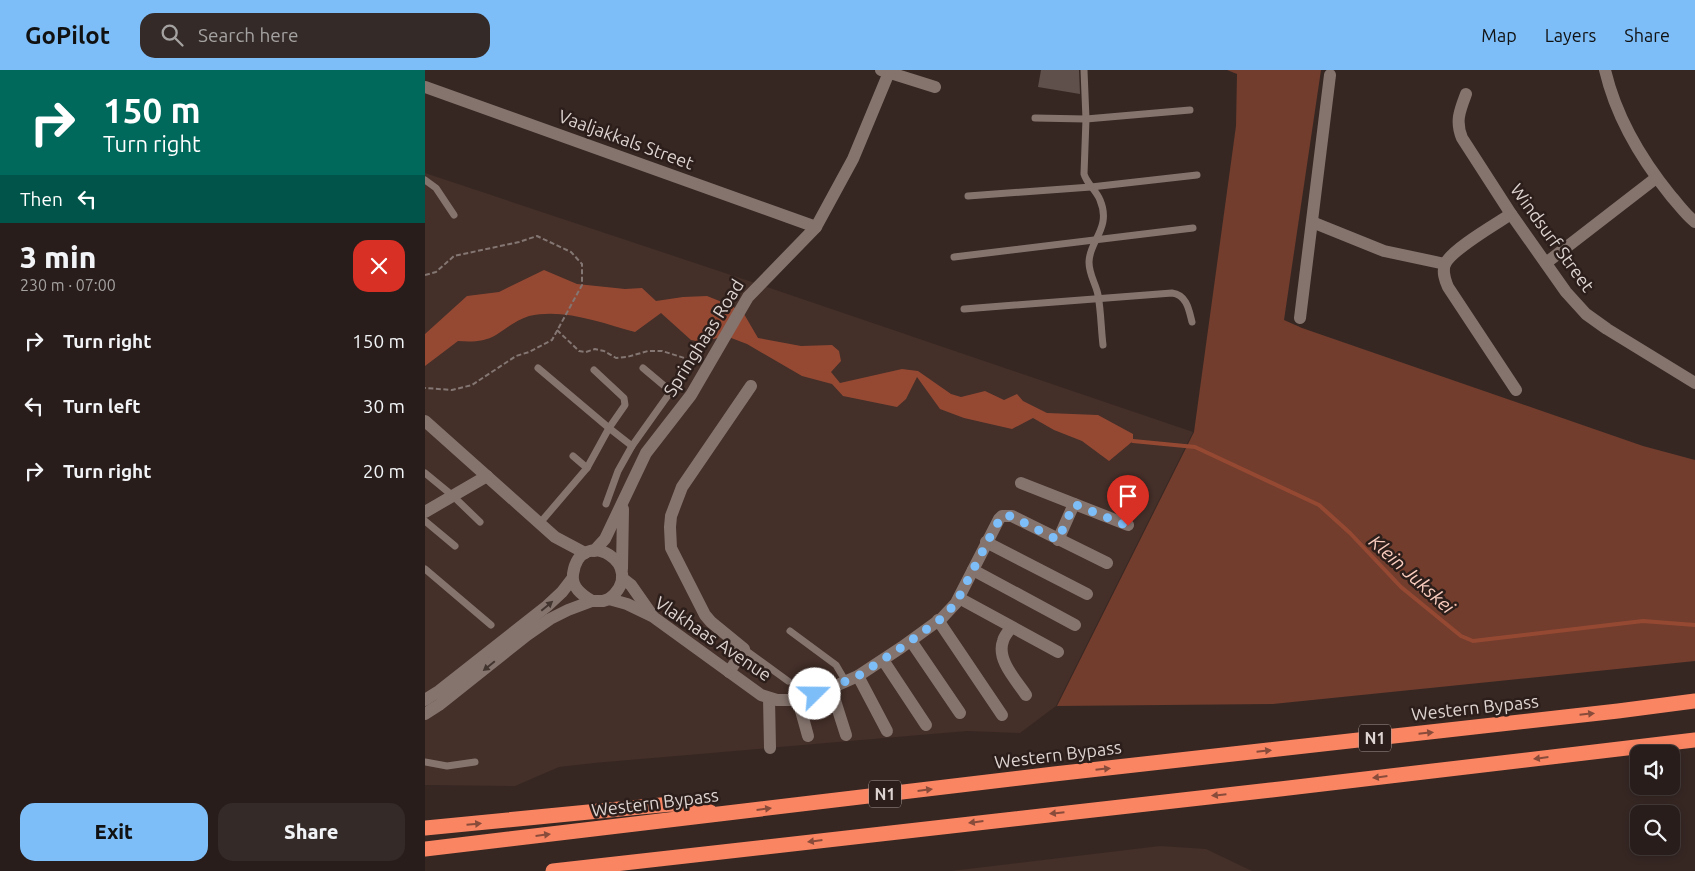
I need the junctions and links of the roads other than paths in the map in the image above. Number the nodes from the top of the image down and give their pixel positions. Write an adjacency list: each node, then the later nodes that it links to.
1 (1084, 70): 10 (lane)
2 (1605, 70): 12 (street)
3 (887, 71): 6 (street); 20 (street, Springhaas Road)
4 (1330, 75): 18 (street)
5 (425, 87): 20 (street, Vaaljakkals Street)
6 (935, 87)
7 (1466, 94): 16 (street, Windsurf Street)
8 (1190, 110): 10 (lane)
9 (1035, 118): 10 (lane)
10 (1086, 119): 14 (lane)
11 (1197, 174): 14 (lane)
12 (1656, 178): 19 (street); 24 (street)
13 (425, 180): 17 (lane)
14 (1091, 187): 15 (lane); 22 (lane)
15 (968, 196)
16 (1511, 214): 24 (street, Windsurf Street); 25 (street)
17 (454, 215)
18 (1312, 222): 25 (street); 28 (street)
19 (1695, 222)
20 (816, 227): 46 (street, Springhaas Road)
21 (1193, 228): 22 (lane)
22 (1097, 239): 23 (lane); 26 (lane)
23 (954, 257)
24 (1546, 263): 34 (street, Windsurf Street)
25 (1445, 264): 36 (street)
26 (1098, 299): 27 (lane); 29 (lane); 30 (lane)
27 (964, 309)
28 (1300, 318)
29 (1192, 322)
30 (1103, 345)
31 (538, 368): 38 (lane)
32 (643, 368): 39 (lane)
33 (594, 370): 38 (lane)
34 (1695, 383)
35 (751, 386): 75 (street)
36 (1516, 390)
37 (425, 421): 43 (street)
38 (609, 428): 39 (lane); 41 (lane)
39 (632, 446): 47 (lane)
40 (573, 456): 41 (lane)
41 (587, 468): 52 (lane)
42 (425, 473): 45 (lane)
43 (487, 476): 45 (street); 52 (street)
44 (1021, 483): 48 (street)
45 (453, 496): 49 (street); 51 (lane)
46 (623, 502): 58 (street, Springhaas Road); 63 (street)
47 (606, 504)
48 (1074, 504): 53 (street); 55 (street)
49 (425, 512)
50 (425, 521): 57 (lane)
51 (480, 522)
52 (539, 524): 54 (street)
53 (1128, 526)
54 (555, 537): 58 (street); 62 (street)
55 (1058, 540): 56 (street, Vlakhaas Avenue); 59 (street)
56 (987, 542): 61 (street, Vlakhaas Avenue); 64 (street)
57 (455, 546)
58 (590, 552): 62 (street); 63 (street)
59 (1107, 563)
60 (425, 569): 70 (lane)
61 (973, 570): 65 (street, Vlakhaas Avenue); 71 (street)
62 (573, 573): 67 (street); 84 (street, one-way to 62)
63 (622, 574): 66 (street); 68 (street)
64 (1087, 594)
65 (959, 598): 69 (street, Vlakhaas Avenue); 72 (street)
66 (609, 599): 67 (street, Vlakhaas Avenue); 68 (street, Vlakhaas Avenue)
67 (592, 601): 88 (street, Vlakhaas Avenue, one-way to 88)
68 (652, 616): 78 (street, Vlakhaas Avenue)
69 (938, 620): 74 (street, Vlakhaas Avenue); 89 (street)
70 (491, 624)
71 (1075, 625)
72 (1011, 627): 76 (street); 82 (street)
73 (790, 631): 79 (lane)
74 (911, 641): 77 (street, Vlakhaas Avenue); 87 (street)
75 (745, 650): 78 (street); 80 (lane)
76 (1058, 652)
77 (883, 660): 79 (street, Vlakhaas Avenue); 90 (street)
78 (729, 672): 83 (street, Vlakhaas Avenue)
79 (852, 679): 81 (street, Vlakhaas Avenue); 91 (street)
80 (789, 681)
81 (831, 688): 85 (street, Vlakhaas Avenue); 92 (street)
82 (1026, 695)
83 (769, 698): 85 (street, Vlakhaas Avenue); 95 (street)
84 (425, 700)
85 (798, 700): 93 (street)
86 (1695, 701): 98 (highway, Western Bypass / N1, one-way to 86)
87 (960, 712)
88 (425, 714)
89 (1002, 715)
90 (926, 725)
91 (887, 731)
92 (846, 735)
93 (808, 736)
94 (1695, 740): 100 (highway, N1, one-way to 100)
95 (770, 748)
96 (425, 762): 97 (lane)
97 (475, 762)
98 (716, 814): 99 (highway, one-way to 98); 101 (highway, Western Bypass / N1, one-way to 98)
99 (425, 828)
100 (757, 848): 102 (highway, N1); 103 (highway)
101 (425, 849)
102 (553, 871)
103 (628, 871)

